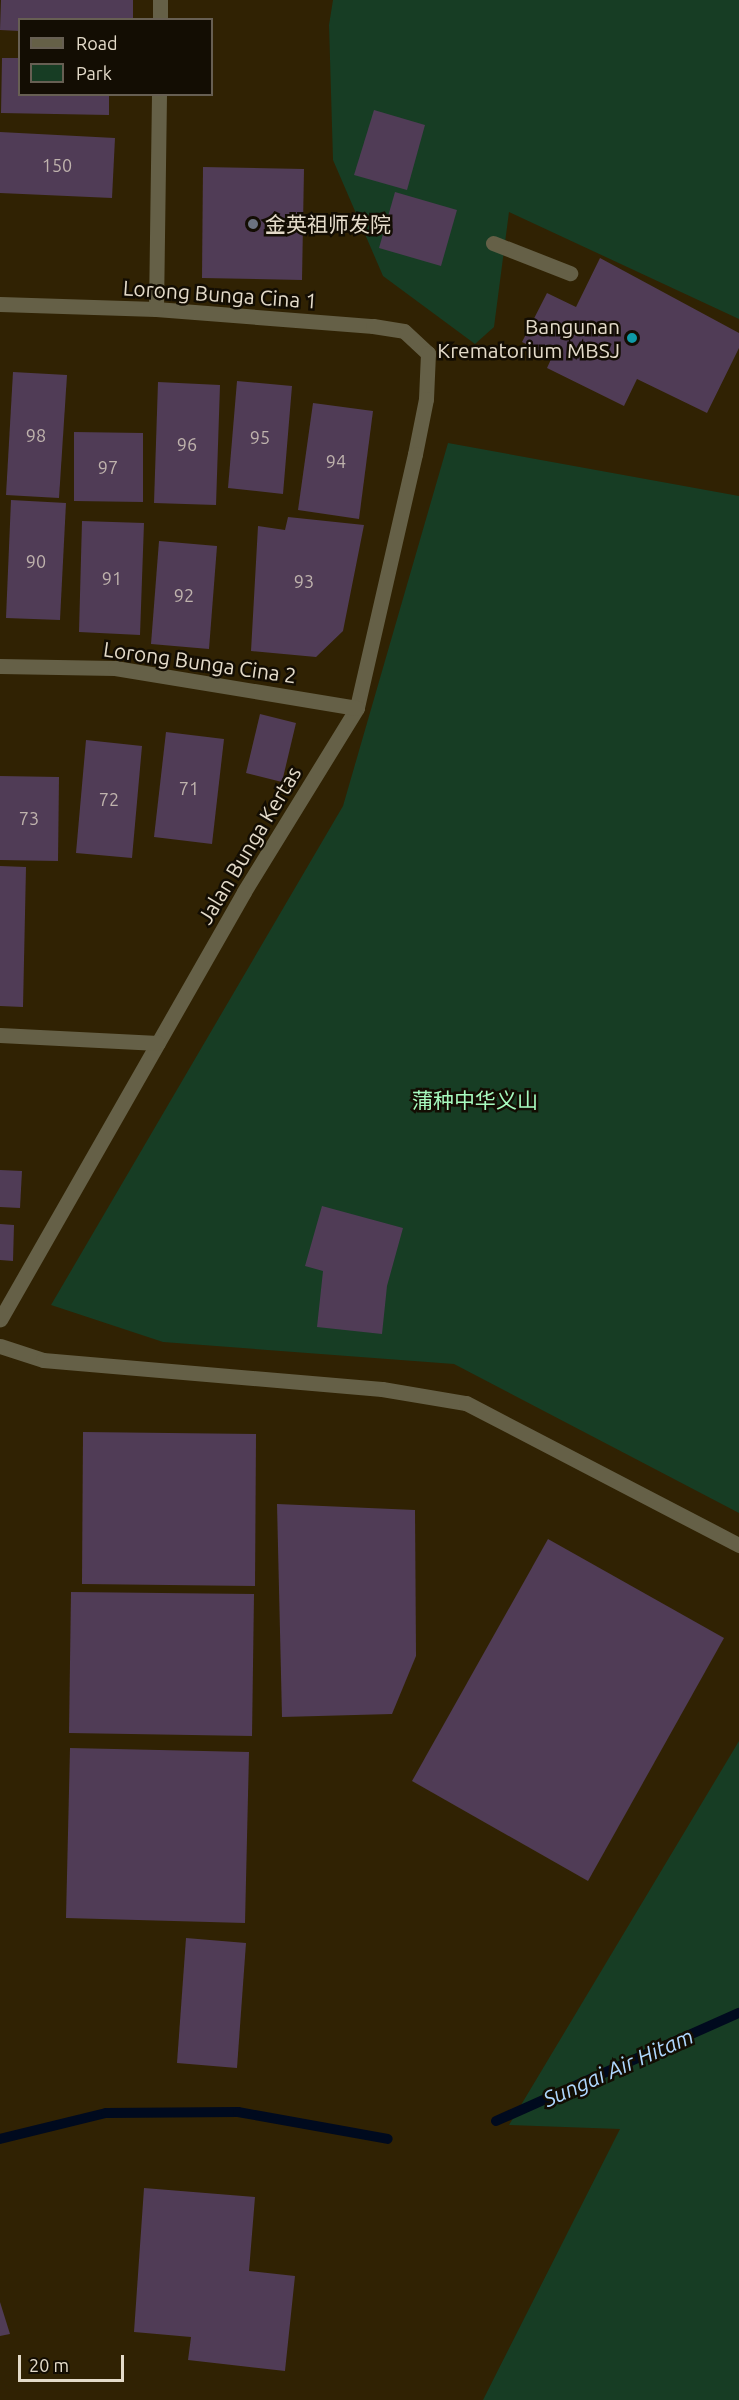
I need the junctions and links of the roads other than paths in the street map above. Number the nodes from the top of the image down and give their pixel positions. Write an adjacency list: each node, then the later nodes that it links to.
1 (160, 0): 2 (street)
2 (160, 18)
3 (159, 96): 7 (street)
4 (493, 243): 5 (street)
5 (570, 273)
6 (0, 304): 7 (street, Lorong Bunga Cina 1)
7 (156, 309): 8 (street, Lorong Bunga Cina 1)
8 (428, 353): 10 (street, Jalan Bunga Kertas)
9 (0, 666): 10 (street, Lorong Bunga Cina 2)
10 (357, 708): 12 (street, Jalan Bunga Kertas)
11 (0, 1035): 12 (street)
12 (158, 1043): 13 (street, Jalan Bunga Kertas)
13 (0, 1319)
14 (0, 1346): 15 (street)
15 (739, 1545)

